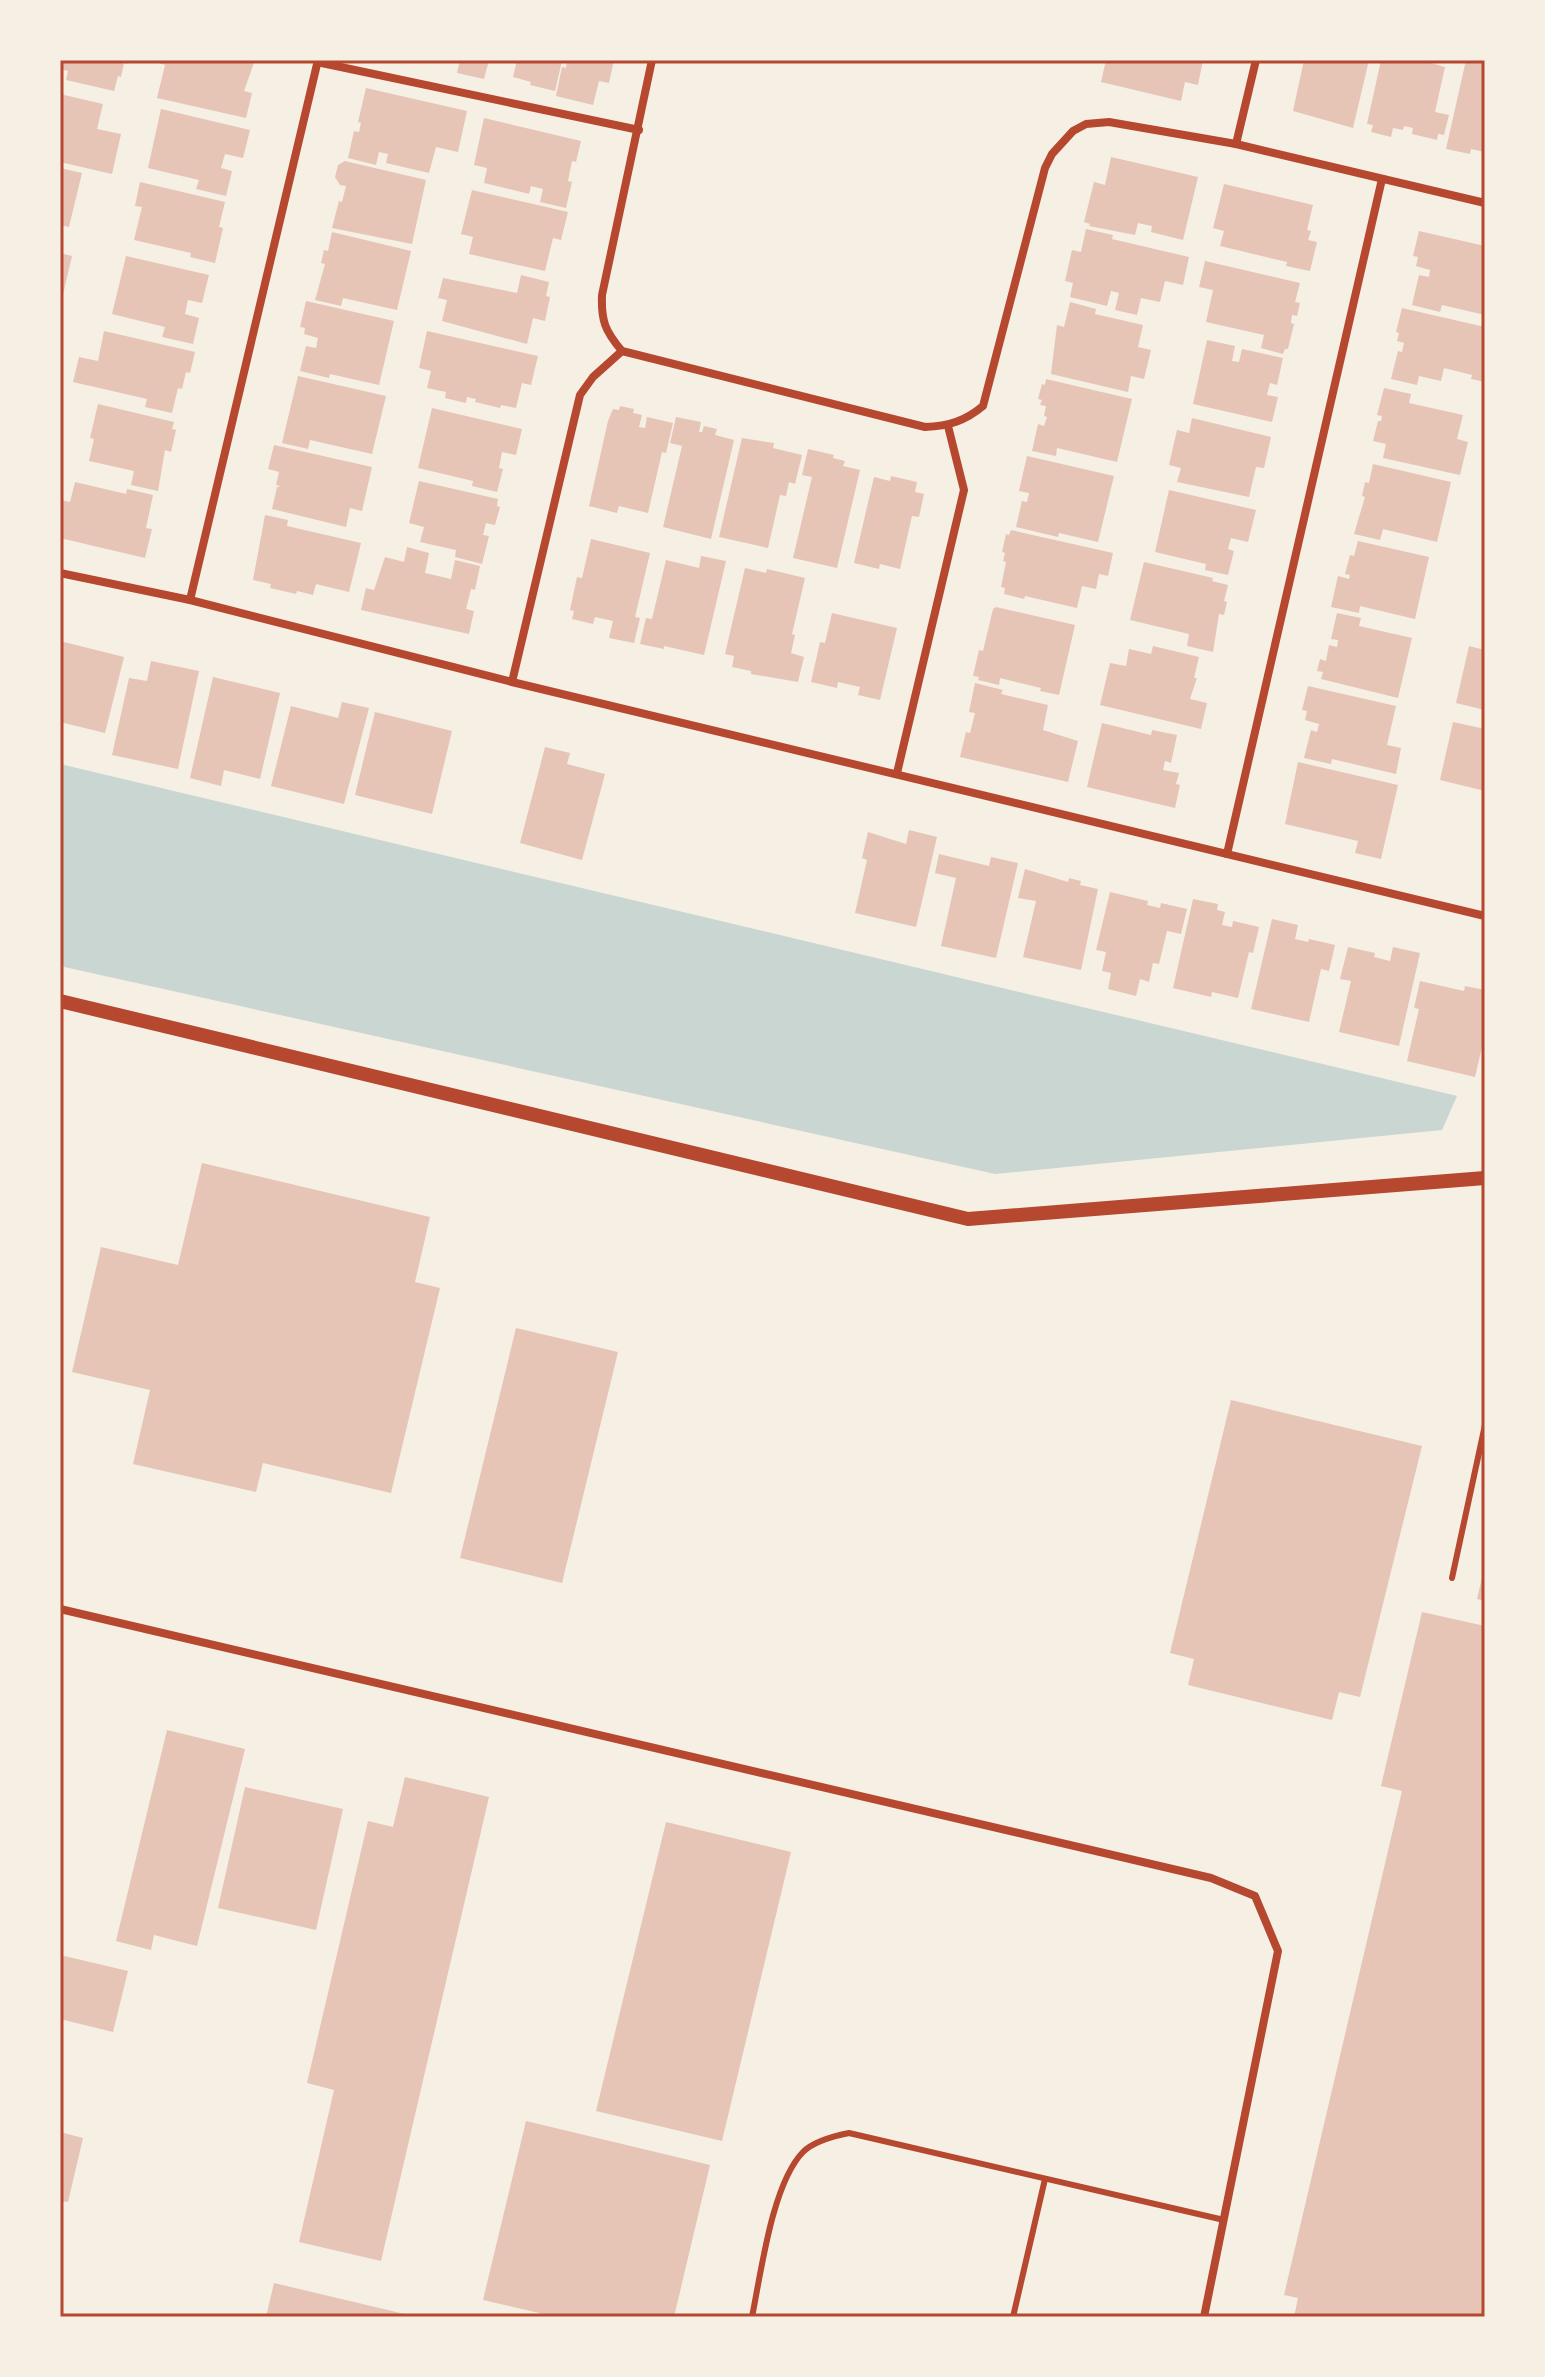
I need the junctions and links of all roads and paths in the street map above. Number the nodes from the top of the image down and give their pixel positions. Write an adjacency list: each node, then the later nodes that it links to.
1 (652, 60): 4 (street)
2 (1256, 60): 5 (street)
3 (318, 61): 4 (street); 11 (street)
4 (639, 130): 8 (street)
5 (1236, 144): 6 (street); 9 (street)
6 (1382, 179): 7 (street); 14 (street)
7 (1485, 203)
8 (622, 351): 9 (street); 12 (street)
9 (948, 426): 13 (street)
10 (60, 573): 11 (street)
11 (190, 600): 12 (street)
12 (512, 682): 13 (street)
13 (897, 773): 14 (street)
14 (1227, 854): 15 (street)
15 (1485, 916)
16 (60, 1001): 17 (street)
17 (1485, 1178)
18 (1485, 1425): 19 (lane)
19 (1452, 1578)
20 (60, 1609): 22 (street)
21 (1045, 2179): 22 (lane); 23 (lane); 24 (lane)
22 (1224, 2220): 25 (street)
23 (752, 2317)
24 (1013, 2317)
25 (1204, 2317)

